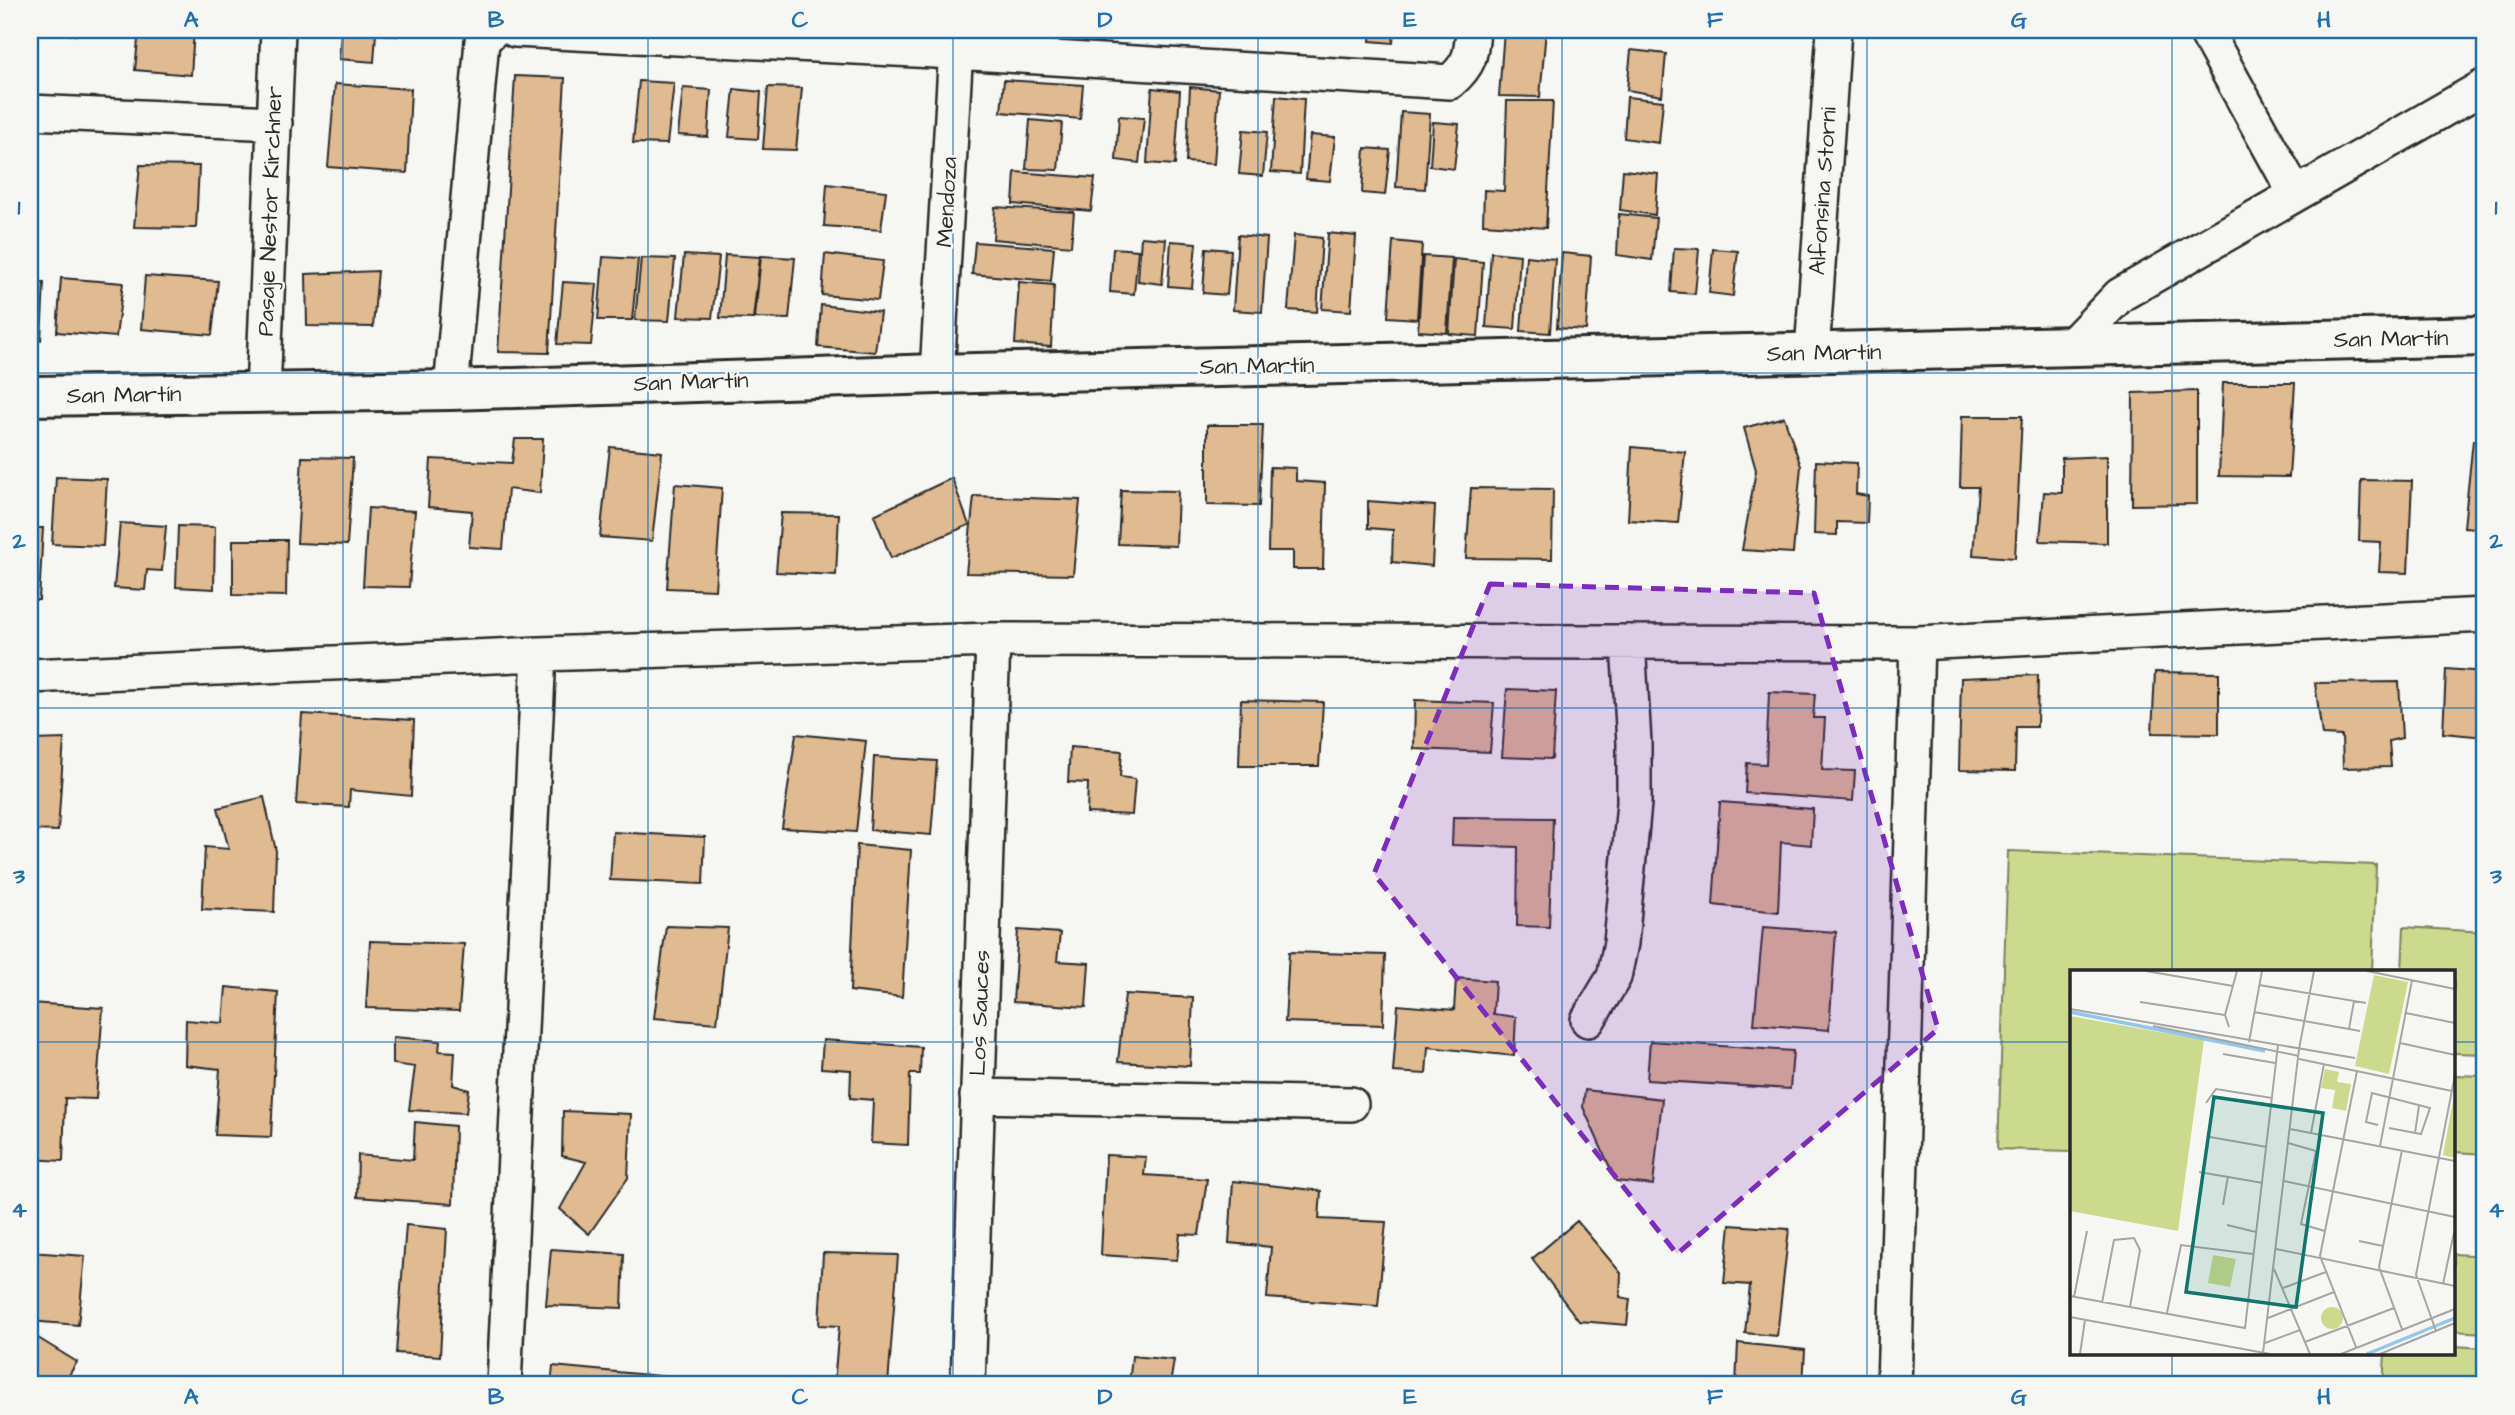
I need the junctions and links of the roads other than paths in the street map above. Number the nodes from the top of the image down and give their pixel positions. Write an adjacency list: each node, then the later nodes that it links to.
1 (278, 30): 10 (street, Pasaje Nestor Kirchner)
2 (493, 30): 16 (street)
3 (515, 30): 7 (street)
4 (1473, 30): 7 (street)
5 (1834, 30): 14 (street, Alfonsina Storni)
6 (2205, 30): 11 (street)
7 (956, 41): 15 (street, Mendoza)
8 (2485, 86): 11 (street)
9 (30, 112): 10 (street)
10 (275, 123): 17 (street, Pasaje Nestor Kirchner)
11 (2295, 193): 13 (street)
12 (2485, 336): 13 (street, San Martín)
13 (2070, 347): 14 (street, San Martín)
14 (1811, 353): 15 (street, San Martín)
15 (937, 374): 16 (street, San Martín)
16 (451, 390): 17 (street, San Martín)
17 (263, 393): 18 (street, San Martín)
18 (30, 396)
19 (2485, 615): 22 (street)
20 (993, 640): 21 (street); 23 (street); 26 (street, Los Sauces)
21 (1628, 642): 22 (street); 25 (street)
22 (1917, 643): 30 (street)
23 (539, 654): 24 (street); 28 (street)
24 (30, 676)
25 (1588, 1020)
26 (977, 1096): 27 (street); 29 (street, Los Sauces)
27 (1351, 1104)
28 (504, 1385)
29 (968, 1385)
30 (1894, 1385)

